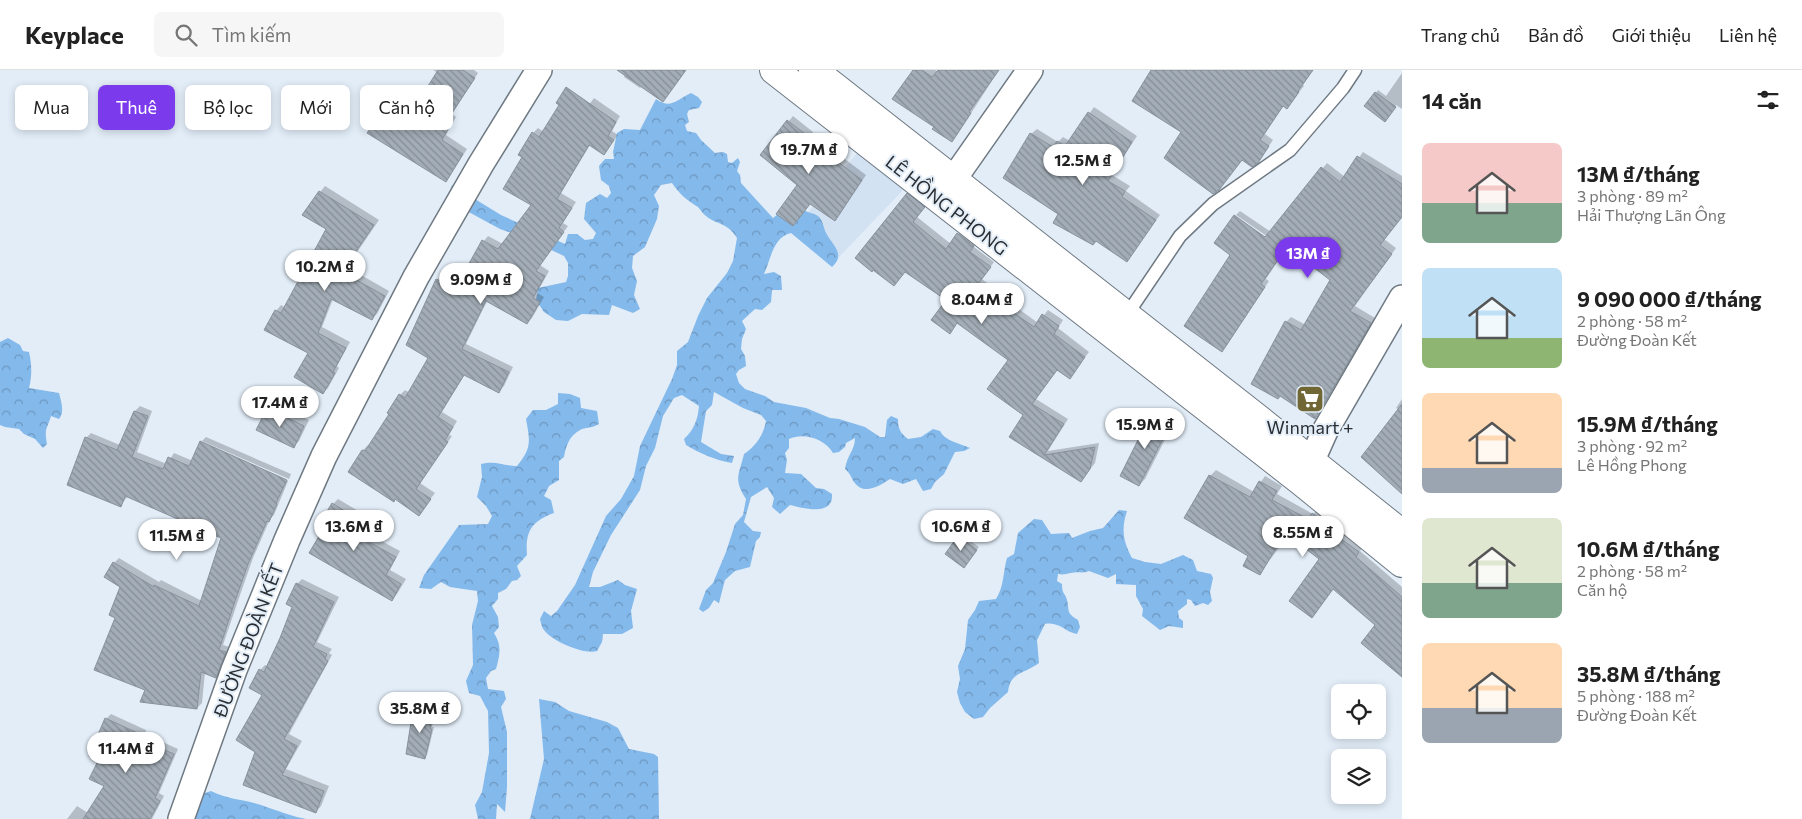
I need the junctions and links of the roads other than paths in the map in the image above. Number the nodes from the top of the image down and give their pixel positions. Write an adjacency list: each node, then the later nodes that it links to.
1 (539, 70): 12 (street, ĐƯỜNG ĐOÀN KẾT)
2 (774, 70): 9 (street, LÊ HỒNG PHONG)
3 (813, 70): 6 (street, LÊ HỒNG PHONG)
4 (1030, 70): 6 (street)
5 (1355, 70): 8 (lane)
6 (953, 180): 8 (street, LÊ HỒNG PHONG)
7 (1402, 298): 9 (street)
8 (1126, 316): 9 (street, LÊ HỒNG PHONG)
9 (1306, 472): 10 (street, LÊ HỒNG PHONG); 11 (street, LÊ HỒNG PHONG)
10 (1402, 534)
11 (1402, 563)
12 (181, 819)

